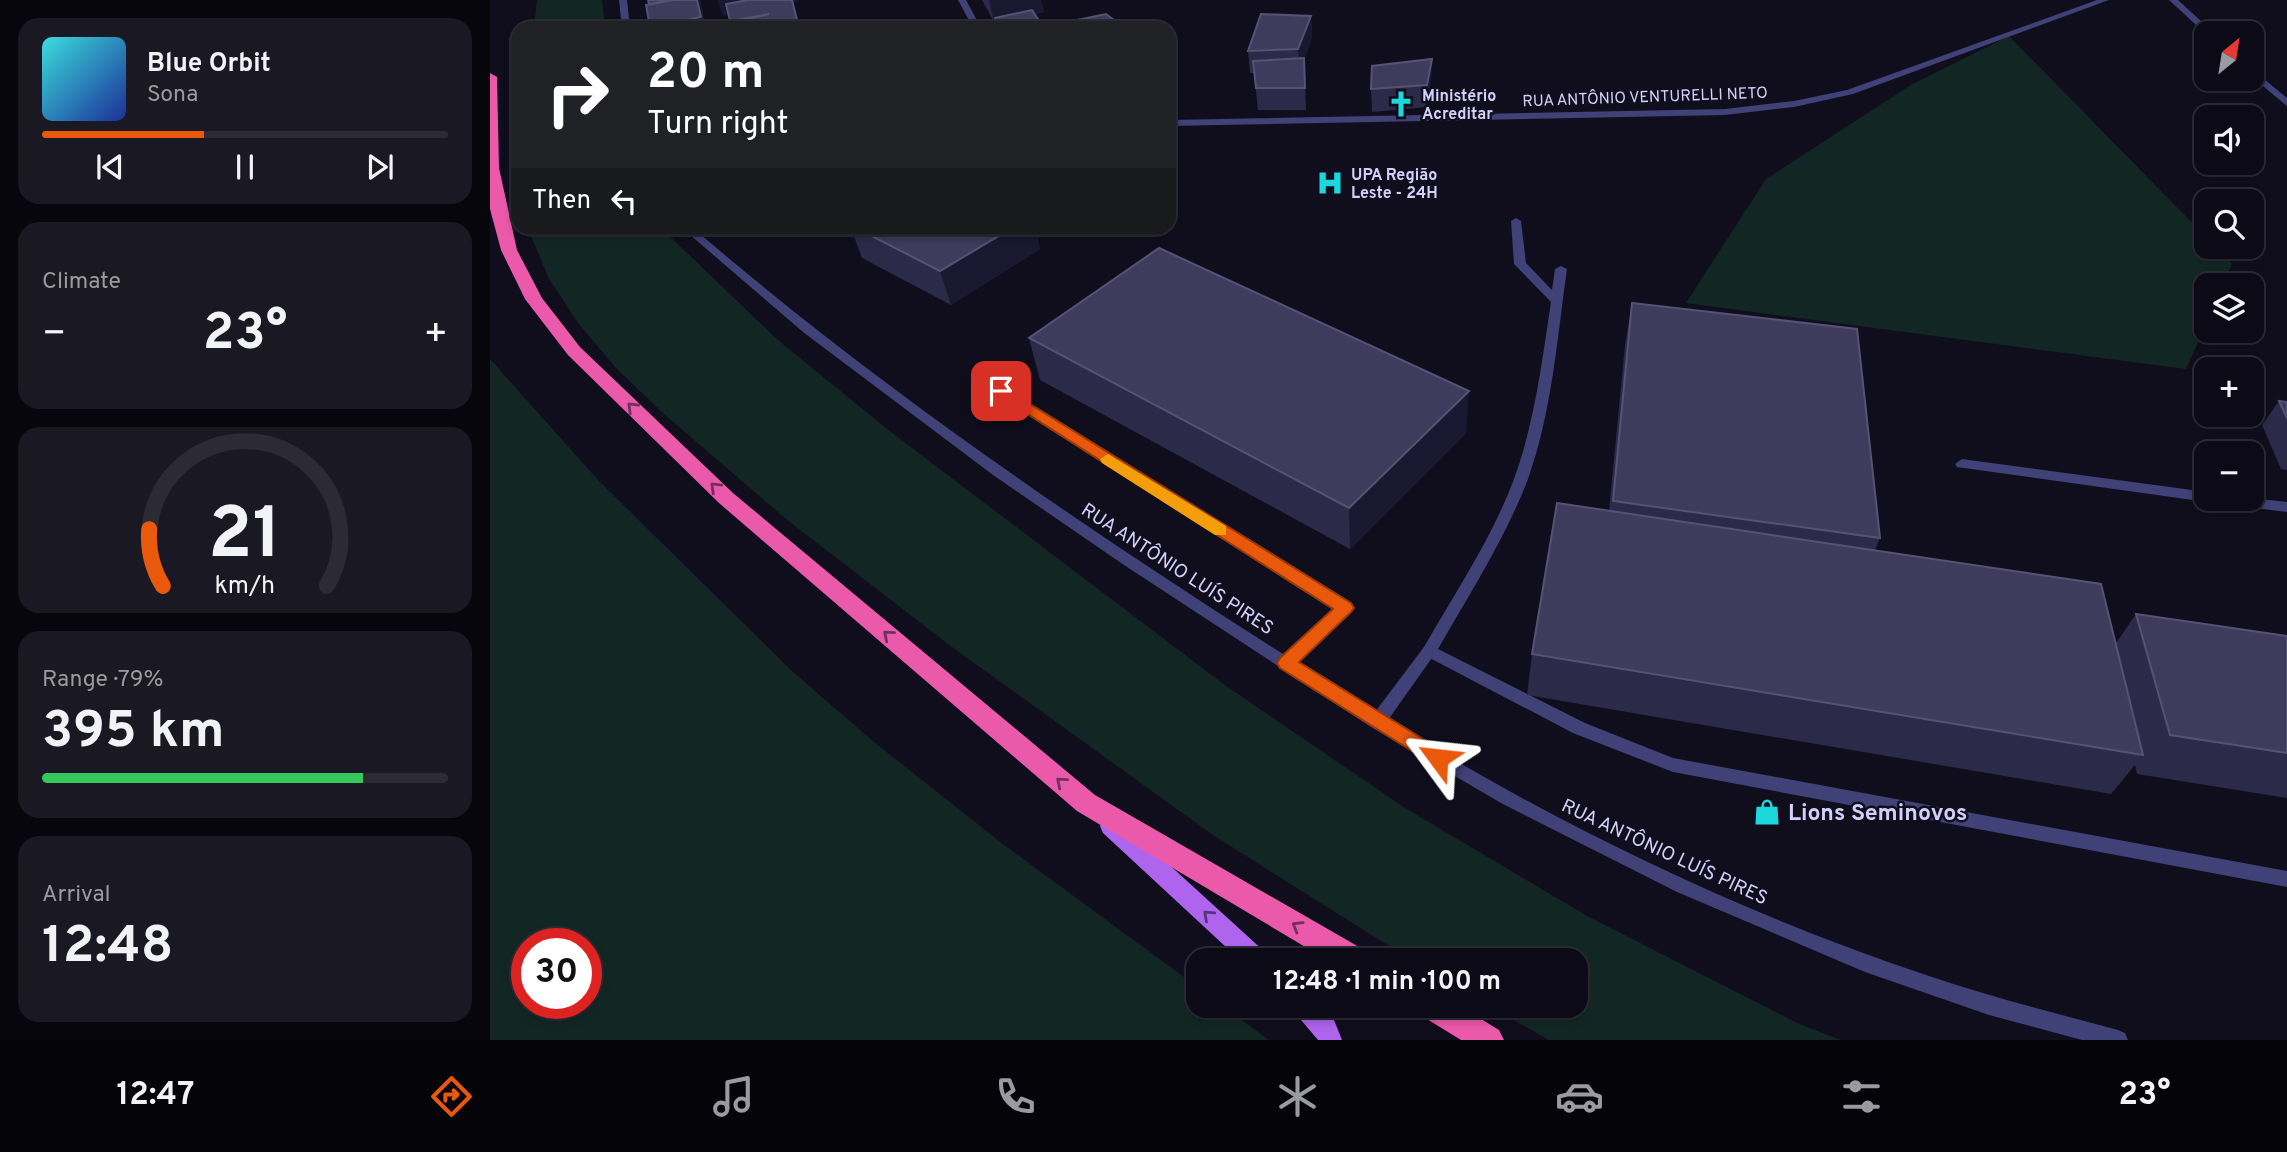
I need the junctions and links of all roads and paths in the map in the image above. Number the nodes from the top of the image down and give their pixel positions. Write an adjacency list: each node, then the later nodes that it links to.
1 (622, 0): 5 (street)
2 (962, 0): 6 (street)
3 (2105, 0): 11 (street, RUA ANTÔNIO VENTURELLI NETO)
4 (2173, 0): 7 (street)
5 (625, 21)
6 (973, 21)
7 (2197, 21)
8 (490, 77): 24 (highway, one-way to 8)
9 (2264, 83): 10 (street)
10 (2287, 103)
11 (1176, 123)
12 (1516, 221): 15 (street)
13 (695, 235): 22 (street, RUA ANTÔNIO LUÍS PIRES)
14 (1561, 269): 15 (street)
15 (1556, 301): 21 (street)
16 (1001, 391): 22 (street)
17 (1962, 464): 18 (street)
18 (2194, 495)
19 (2264, 505): 20 (street)
20 (2287, 508)
21 (1429, 651): 23 (street); 25 (street)
22 (1286, 663): 23 (street, RUA ANTÔNIO LUÍS PIRES)
23 (1377, 722): 32 (street, RUA ANTÔNIO LUÍS PIRES)
24 (1086, 803): 26 (main road, one-way to 24); 27 (highway, one-way to 24)
25 (2287, 879)
26 (1244, 948)
27 (1334, 948)
28 (1315, 1018): 30 (main road)
29 (1452, 1018): 31 (highway)
30 (1330, 1040)
31 (1489, 1040)
32 (2118, 1040)

